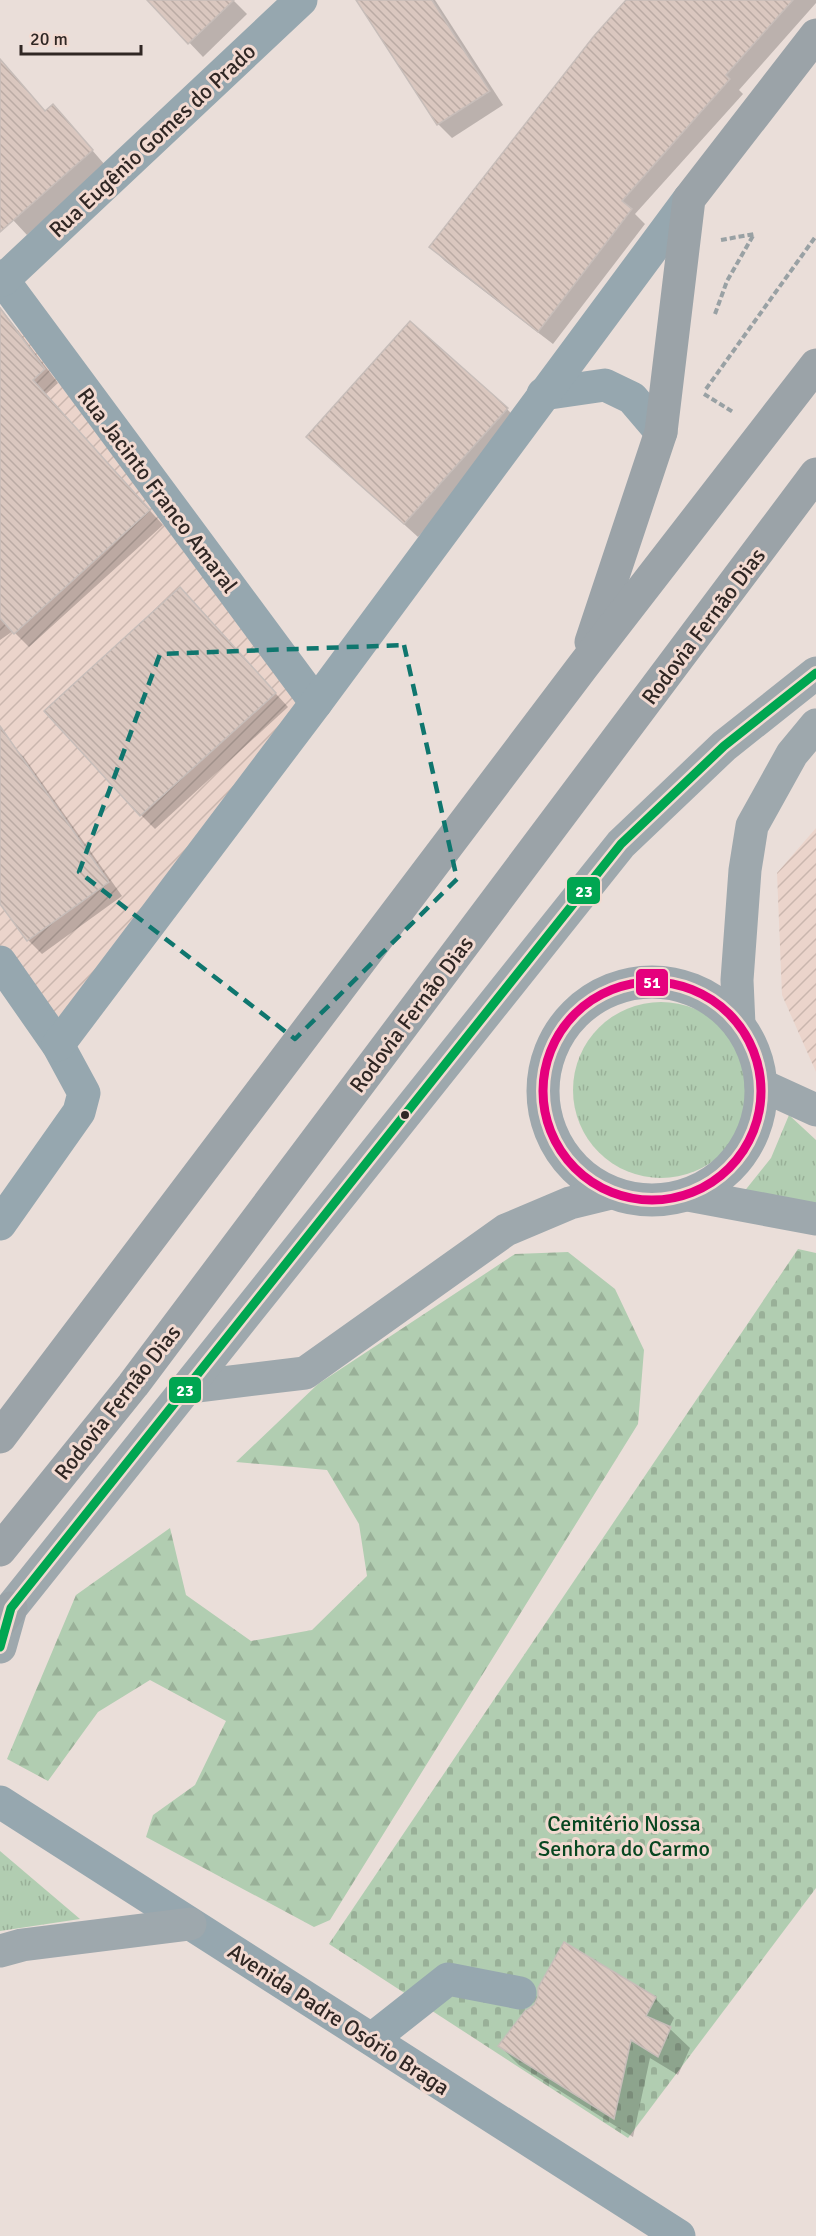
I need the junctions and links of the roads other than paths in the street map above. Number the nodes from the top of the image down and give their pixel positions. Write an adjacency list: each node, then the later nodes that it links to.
1 (301, 0): 4 (street, Rua Eugênio Gomes do Prado)
2 (816, 35): 3 (highway)
3 (689, 199): 6 (street); 7 (highway)
4 (2, 278): 11 (street, Rua Jacinto Franco Amaral)
5 (816, 365): 9 (highway)
6 (543, 394): 7 (street); 11 (street)
7 (661, 432): 9 (highway)
8 (816, 474): 24 (highway, Rodovia Fernão Dias)
9 (583, 666): 23 (highway)
10 (816, 673): 22 (main road)
11 (316, 703): 15 (street)
12 (816, 726): 14 (main road)
13 (0, 962): 15 (street)
14 (739, 1025): 16 (main road); 18 (main road)
15 (58, 1045): 21 (street)
16 (761, 1085): 17 (main road); 19 (main road)
17 (816, 1110)
18 (611, 1193): 19 (main road); 22 (main road)
19 (688, 1195): 20 (main road)
20 (816, 1219)
21 (0, 1224)
22 (189, 1386): 25 (main road)
23 (0, 1437)
24 (0, 1550)
25 (6, 1615): 26 (main road)
26 (0, 1647)
27 (0, 1802): 28 (street, Avenida Padre Osório Braga)
28 (190, 1924): 29 (main road); 31 (street, Avenida Padre Osório Braga)
29 (0, 1951)
30 (520, 1993): 31 (street)
31 (372, 2039): 32 (street, Avenida Padre Osório Braga)
32 (679, 2236)

